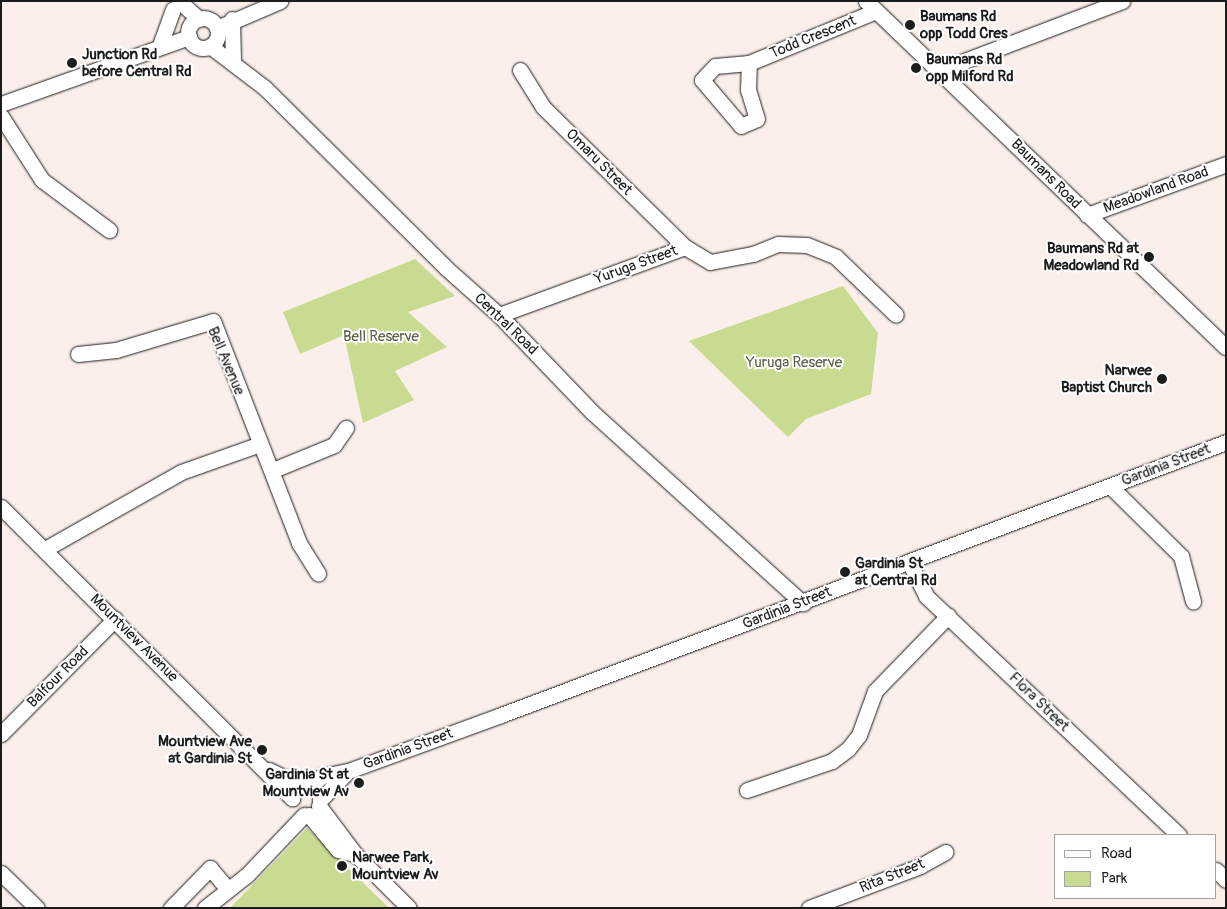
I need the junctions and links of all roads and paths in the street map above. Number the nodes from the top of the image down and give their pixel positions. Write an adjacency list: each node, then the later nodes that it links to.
1 (280, 1): 5 (street)
2 (1122, 1): 13 (street)
3 (173, 4): 6 (street); 8 (street)
4 (871, 6): 11 (street, Todd Crescent); 13 (street, Baumans Road)
5 (232, 19): 7 (street); 10 (street)
6 (193, 28): 7 (street); 8 (street); 9 (street)
7 (217, 28): 9 (street)
8 (160, 45): 14 (street)
9 (210, 46): 10 (street, Central Road)
10 (233, 60): 20 (street, Central Road)
11 (749, 63): 11 (street, Todd Crescent)
12 (520, 70): 19 (street, Omaru Street)
13 (944, 73): 17 (street, Baumans Road)
14 (1, 104)
15 (1, 116): 18 (street)
16 (1226, 164): 17 (street, Meadowland Road)
17 (1087, 215): 22 (street, Baumans Road)
18 (109, 230)
19 (685, 247): 20 (street, Yuruga Street); 21 (street, Yuruga Street)
20 (499, 315): 34 (street, Central Road)
21 (896, 315)
22 (1226, 347)
23 (78, 354): 26 (street, Bell Avenue)
24 (346, 428): 27 (street)
25 (1226, 442): 28 (street, Gardinia Street)
26 (260, 444): 27 (street, Bell Avenue); 30 (street)
27 (273, 470): 32 (street, Bell Avenue)
28 (1110, 486): 31 (street, Gardinia Street); 33 (street)
29 (1, 507): 30 (street, Mountview Avenue)
30 (45, 549): 36 (street, Mountview Avenue)
31 (909, 562): 34 (street, Gardinia Street); 35 (street, Flora Street)
32 (318, 573)
33 (1193, 602)
34 (803, 603): 38 (street, Gardinia Street)
35 (948, 616): 39 (street); 42 (street, Flora Street)
36 (116, 620): 37 (street, Balfour Road); 40 (street, Mountview Avenue)
37 (1, 734)
38 (348, 771): 40 (street, Gardinia Street); 41 (street, Gardinia Street)
39 (747, 790)
40 (301, 791): 41 (street); 41 (street)
41 (313, 809): 47 (street, Gardinia Street); 51 (street)
42 (1178, 834)
43 (945, 852): 52 (street, Rita Street)
44 (1217, 871): 46 (street)
45 (1, 873): 48 (street)
46 (1226, 880)
47 (227, 888): 49 (street); 50 (street, Gardinia Street)
48 (37, 908)
49 (171, 908)
50 (205, 908)
51 (409, 908)
52 (809, 908)

